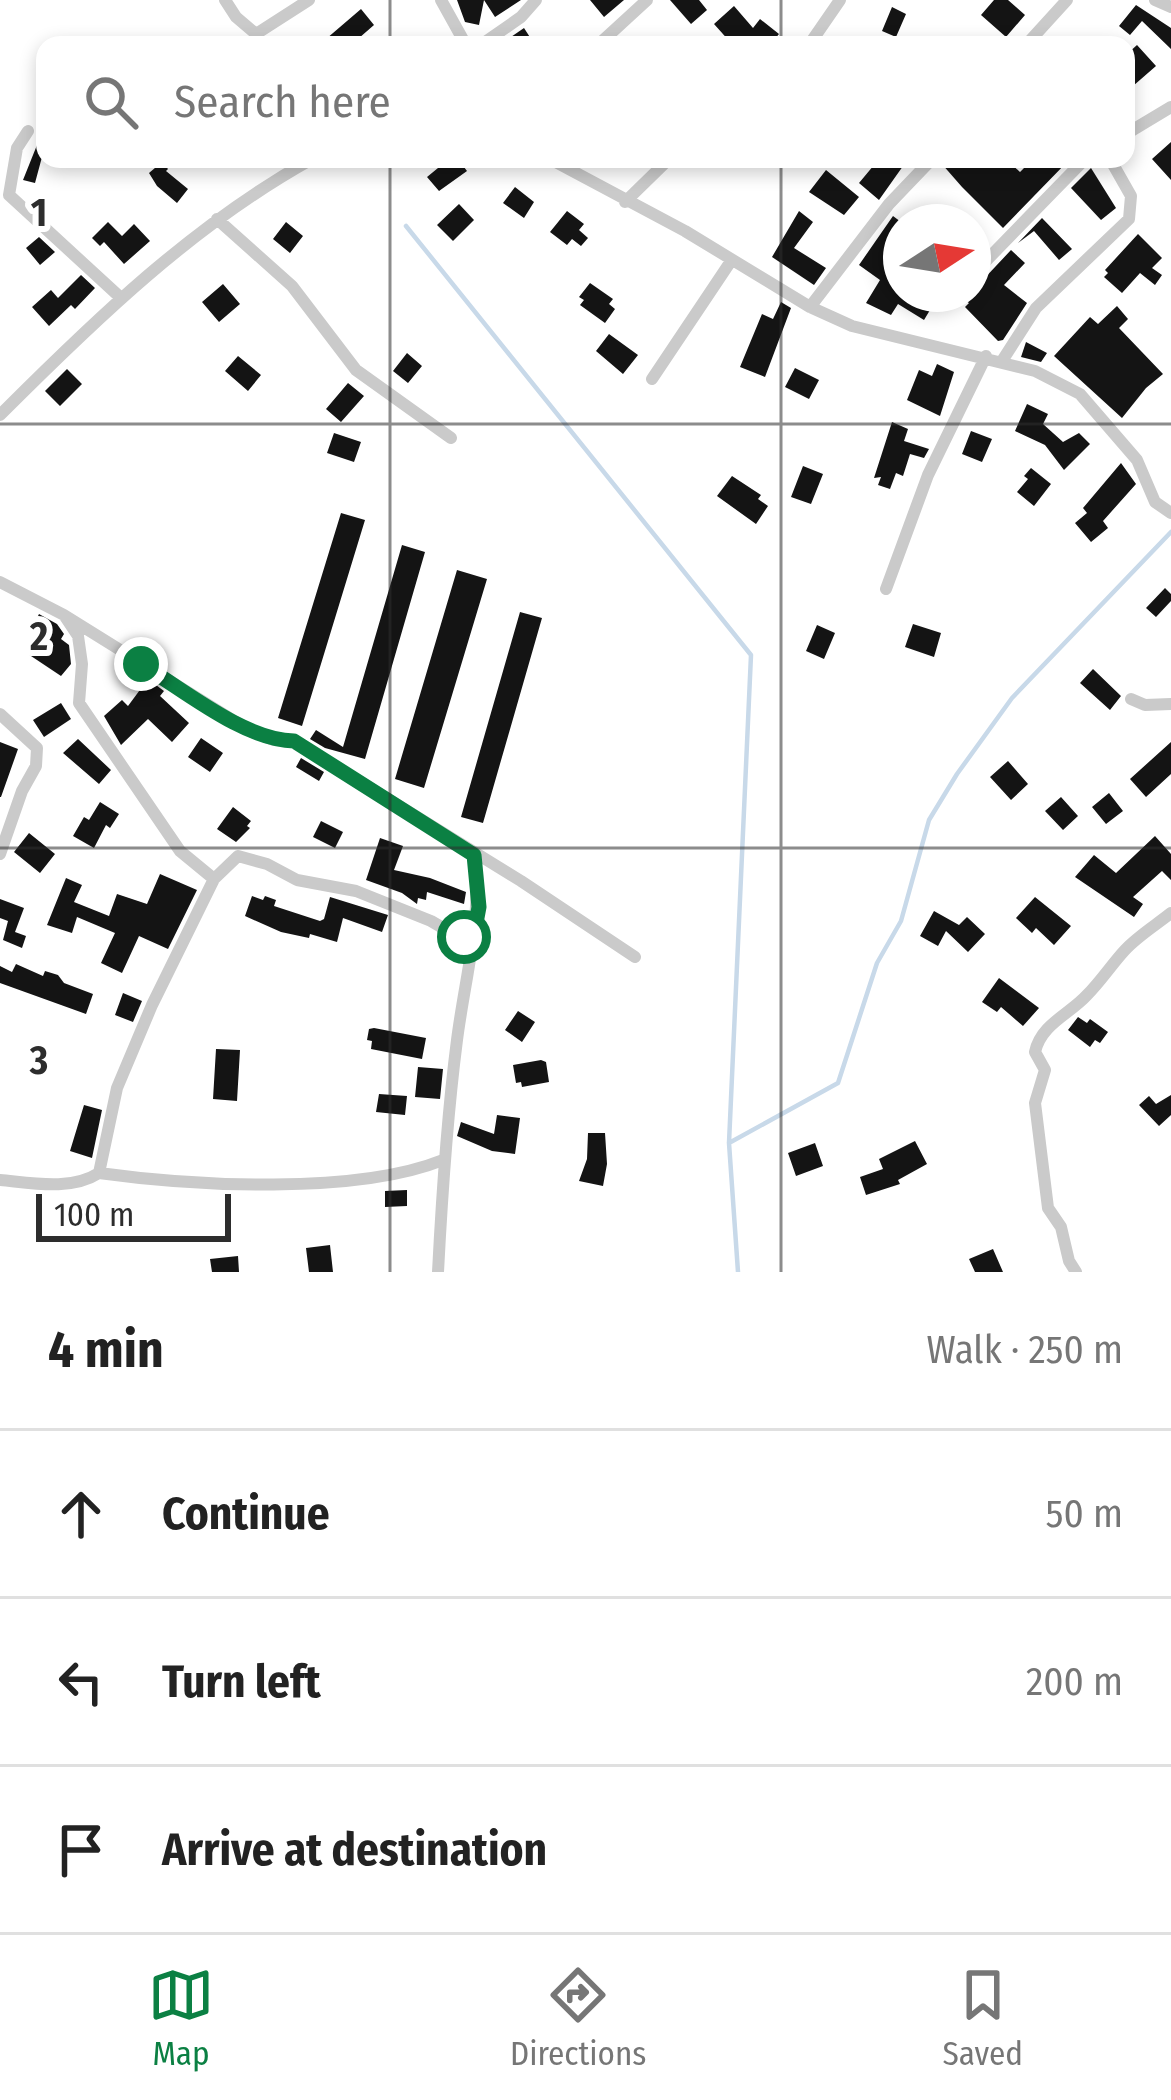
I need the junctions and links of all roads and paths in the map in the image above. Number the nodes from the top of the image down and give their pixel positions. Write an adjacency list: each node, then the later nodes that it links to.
1 (225, 0): 2 (street)
2 (310, 0)
3 (441, 0): 10 (street)
4 (536, 0): 11 (street)
5 (647, 0): 12 (street)
6 (840, 0): 13 (street)
7 (1067, 0): 14 (street)
8 (1155, 0): 9 (street)
9 (1171, 7)
10 (461, 36)
11 (494, 36)
12 (608, 36)
13 (815, 36)
14 (1033, 36)
15 (1171, 107): 16 (street)
16 (1135, 129)
17 (28, 130): 24 (street)
18 (297, 168): 26 (street)
19 (566, 168): 25 (street)
20 (660, 168): 25 (street)
21 (923, 168): 30 (street)
22 (1076, 168): 27 (street)
23 (1116, 168): 32 (street)
24 (5, 195): 29 (street)
25 (625, 202): 28 (street)
26 (217, 219): 29 (street); 35 (street)
27 (991, 256)
28 (731, 261): 30 (street); 33 (street)
29 (122, 298): 34 (street)
30 (811, 307): 31 (street)
31 (986, 356): 32 (street); 38 (street)
32 (1002, 361): 36 (street)
33 (652, 380)
34 (0, 416)
35 (451, 438)
36 (1171, 513)
37 (0, 582): 39 (street)
38 (886, 589)
39 (64, 615): 44 (street); 45 (street)
40 (1131, 698): 41 (street)
41 (1171, 704)
42 (0, 714): 43 (street)
43 (0, 854)
44 (474, 855): 47 (street); 48 (street)
45 (214, 879): 47 (street); 50 (street)
46 (1171, 913): 53 (street)
47 (472, 945): 49 (street)
48 (635, 956)
49 (443, 1160): 50 (street); 52 (street)
50 (99, 1173): 51 (street)
51 (0, 1180)
52 (438, 1272)
53 (1076, 1272)

